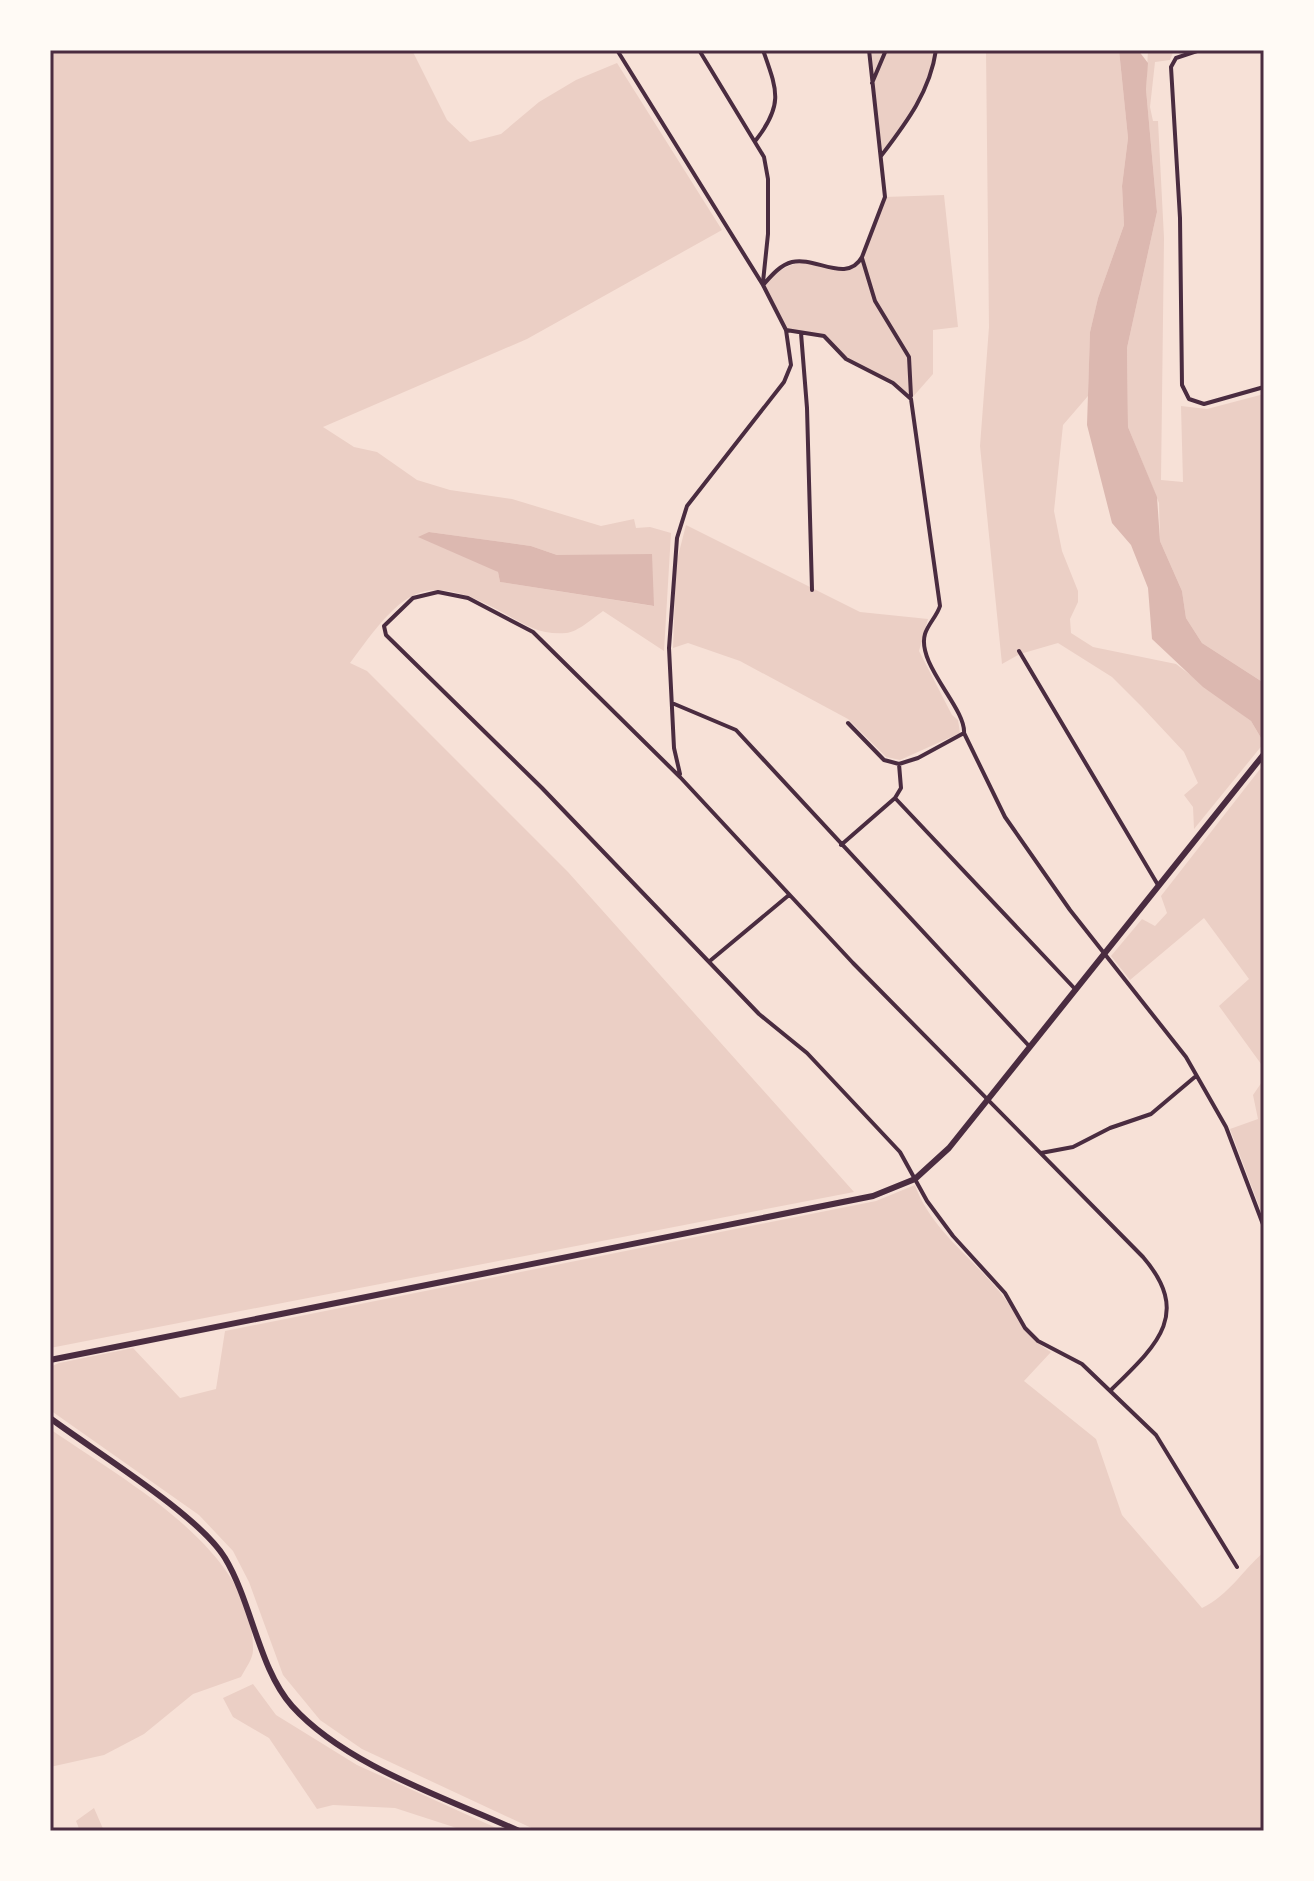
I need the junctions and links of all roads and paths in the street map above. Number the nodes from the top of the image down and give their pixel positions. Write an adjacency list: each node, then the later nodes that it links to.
1 (617, 50): 12 (street)
2 (699, 50): 9 (street)
3 (763, 50): 9 (street)
4 (869, 50): 8 (street)
5 (886, 50): 8 (street)
6 (936, 50): 10 (street)
7 (1200, 50): 15 (street)
8 (870, 85): 10 (street)
9 (756, 140): 12 (street)
10 (881, 156): 11 (street)
11 (862, 257): 12 (street); 16 (street)
12 (763, 285): 13 (street)
13 (786, 330): 14 (street); 19 (street)
14 (801, 332): 16 (street); 17 (street)
15 (1264, 387)
16 (911, 399): 21 (street)
17 (812, 590)
18 (1019, 651): 27 (street)
19 (672, 702): 24 (street); 26 (street)
20 (848, 723): 23 (street)
21 (964, 733): 23 (street); 29 (street)
22 (1264, 754): 27 (main road)
23 (899, 764): 25 (street)
24 (680, 777): 28 (street); 30 (street)
25 (895, 798): 26 (street); 31 (street)
26 (841, 845): 32 (street)
27 (1159, 888): 29 (main road)
28 (789, 895): 30 (street); 34 (street)
29 (1105, 955): 31 (main road); 33 (street)
30 (711, 960): 36 (street)
31 (1076, 990): 32 (main road)
32 (1030, 1047): 34 (main road)
33 (1196, 1076): 35 (street); 37 (street)
34 (987, 1100): 35 (street); 36 (main road)
35 (1041, 1153): 39 (street)
36 (915, 1179): 38 (main road); 39 (street)
37 (1264, 1227)
38 (50, 1360)
39 (1112, 1389): 41 (street)
40 (50, 1418): 42 (main road)
41 (1237, 1567)
42 (519, 1831)

